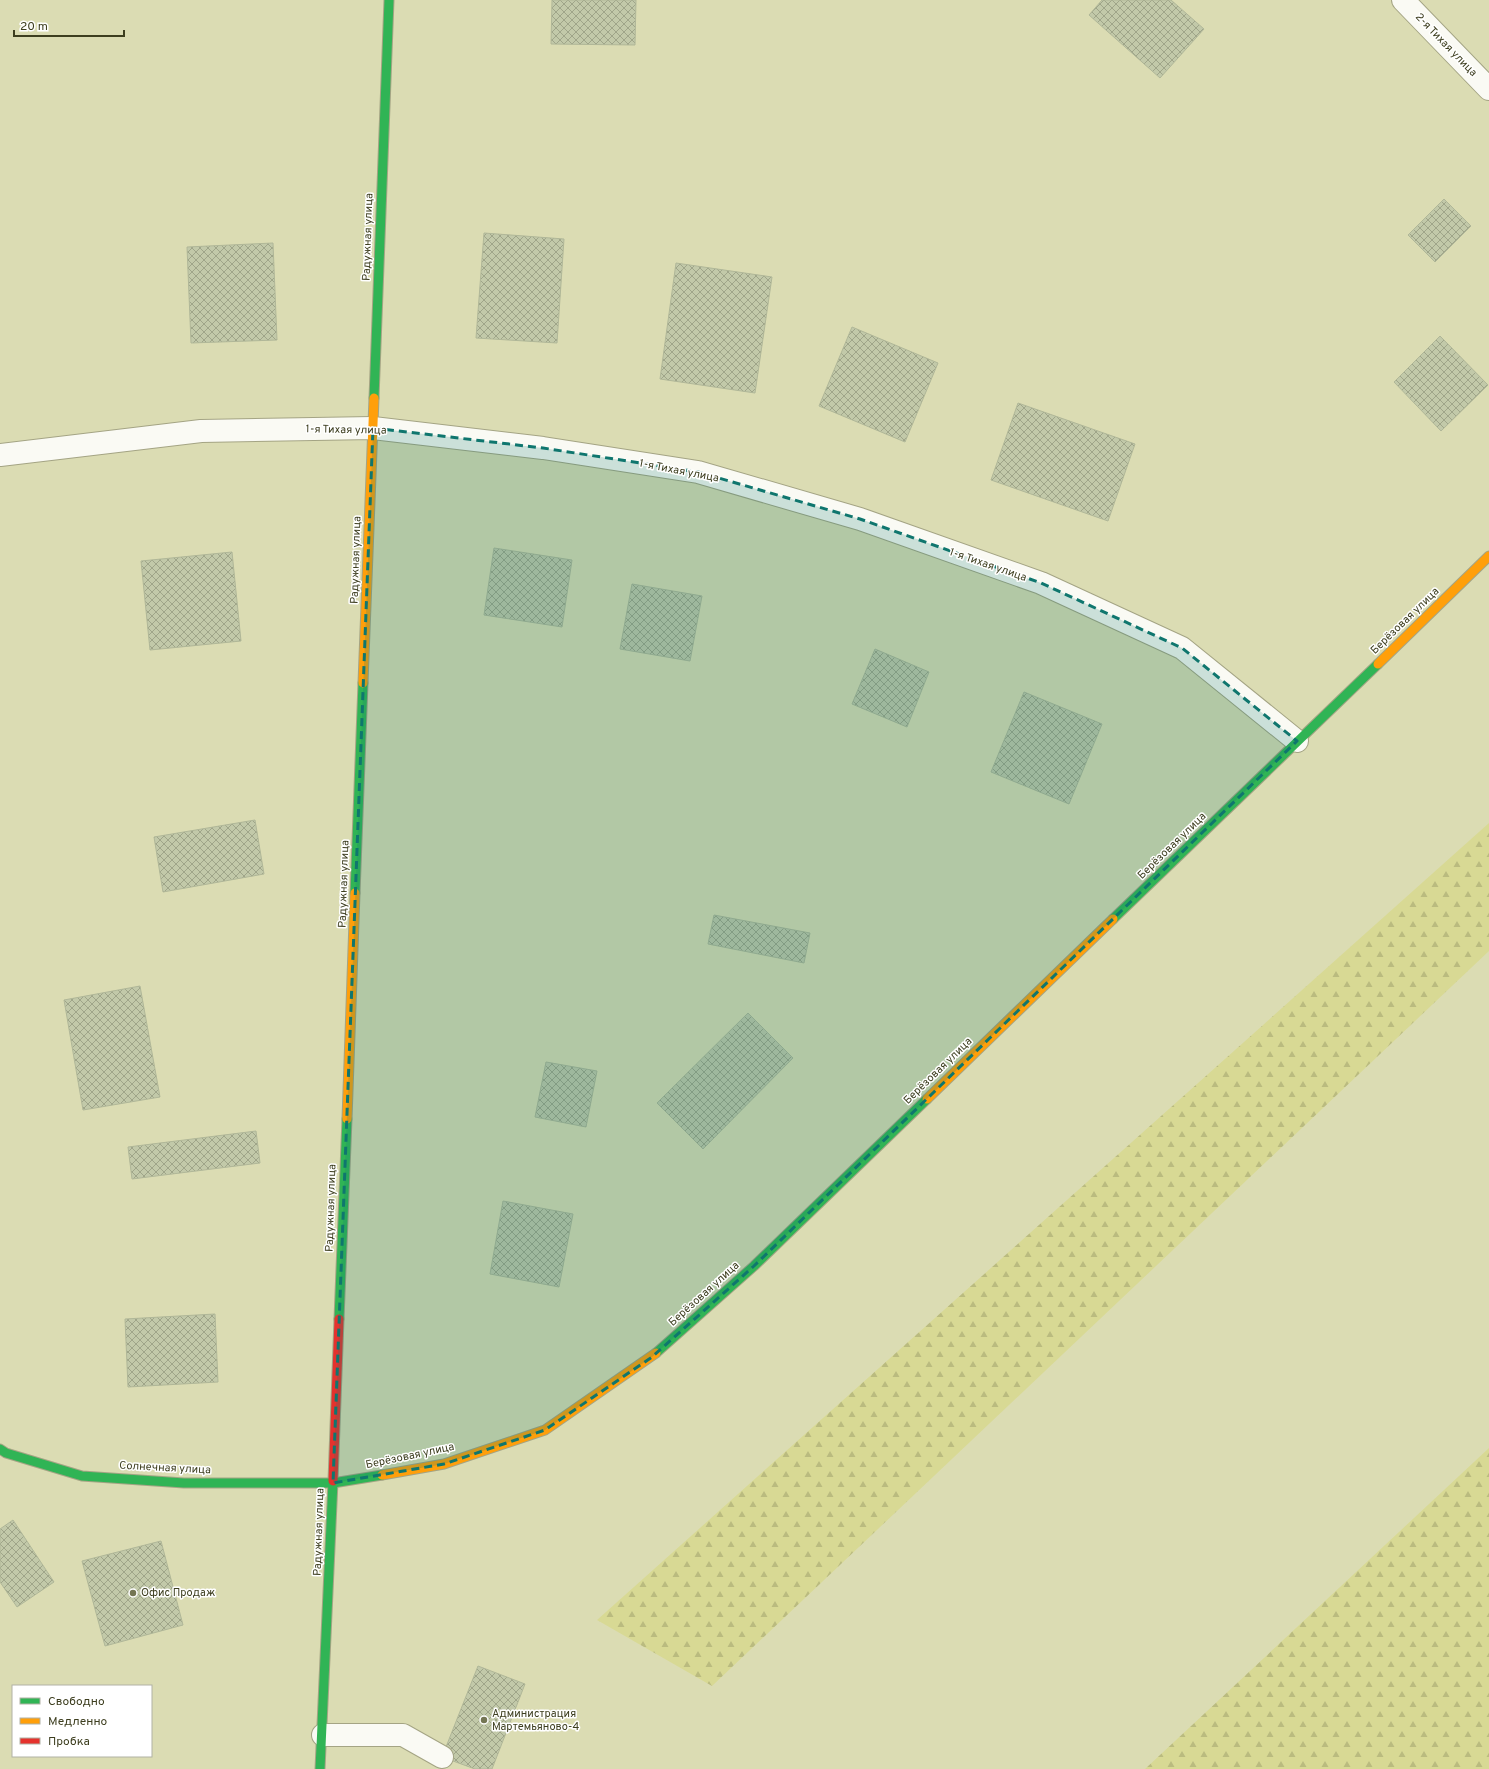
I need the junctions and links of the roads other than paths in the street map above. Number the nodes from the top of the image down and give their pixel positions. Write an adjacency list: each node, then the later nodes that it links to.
1 (389, 0): 4 (street, Радужная улица)
2 (1403, 0): 3 (street, 2-я Тихая улица)
3 (1489, 90)
4 (373, 428): 5 (street, 1-я Тихая улица); 7 (street, 1-я Тихая улица); 9 (street, Радужная улица)
5 (0, 455)
6 (1489, 556): 7 (street, Берёзовая улица)
7 (1297, 742): 9 (street, Берёзовая улица)
8 (0, 1449): 9 (street, Солнечная улица)
9 (333, 1483): 10 (street, Радужная улица)
10 (322, 1735): 11 (street); 12 (street, Радужная улица)
11 (442, 1757)
12 (320, 1769)

